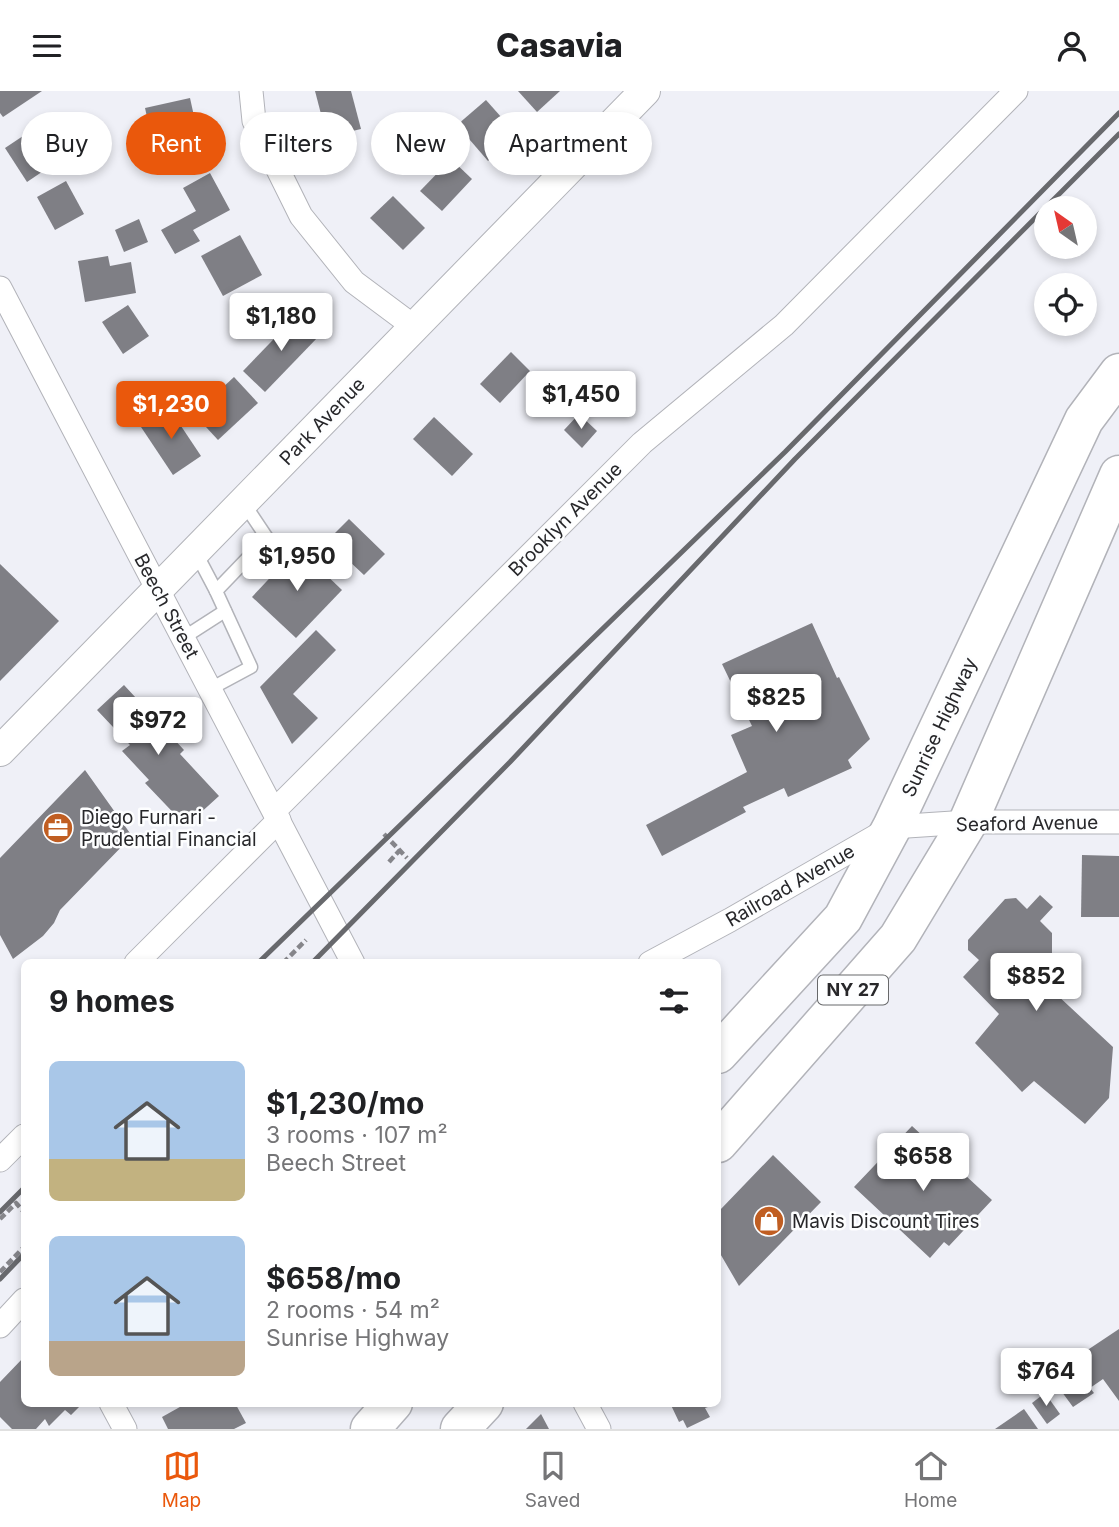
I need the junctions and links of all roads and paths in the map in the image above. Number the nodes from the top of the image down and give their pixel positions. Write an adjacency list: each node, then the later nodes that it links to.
1 (251, 91): 5 (street)
2 (645, 91): 5 (street, Park Avenue)
3 (1016, 91): 16 (street, Brooklyn Avenue)
4 (0, 288): 10 (street, Beech Street)
5 (413, 326): 8 (street, Park Avenue)
6 (1119, 373): 19 (highway, Sunrise Highway / NY 27)
7 (1119, 475): 18 (highway, NY 27)
8 (243, 502): 9 (street, Park Avenue); 11 (lane)
9 (196, 553): 10 (street, Park Avenue); 11 (lane)
10 (158, 591): 13 (street, Beech Street); 15 (street, Park Avenue)
11 (216, 591): 12 (lane)
12 (225, 611): 13 (lane); 14 (lane)
13 (183, 638): 14 (street, Beech Street)
14 (210, 689): 16 (street, Beech Street)
15 (0, 751)
16 (276, 815): 25 (street, Brooklyn Avenue); 27 (street, Beech Street)
17 (1119, 822): 18 (street, Seaford Avenue)
18 (951, 823): 19 (street, Railroad Avenue); 31 (highway, NY 27)
19 (892, 827): 28 (street, Railroad Avenue); 29 (highway, Sunrise Highway / NY 27)
20 (384, 834): 21 (path)
21 (400, 851): 22 (path); 23 (path)
22 (407, 858)
23 (389, 862)
24 (306, 940): 26 (path)
25 (140, 959)
26 (287, 959)
27 (348, 959)
28 (658, 959)
29 (721, 1051)
30 (21, 1139): 32 (street)
31 (721, 1140)
32 (0, 1160)
33 (21, 1209): 34 (path)
34 (0, 1219)
35 (21, 1249): 36 (path)
36 (0, 1272)
37 (21, 1303): 38 (street)
38 (0, 1326)
39 (113, 1407): 43 (street)
40 (390, 1407): 44 (highway)
41 (480, 1407): 45 (highway)
42 (587, 1407): 46 (street)
43 (125, 1429)
44 (370, 1429)
45 (460, 1429)
46 (599, 1429)

